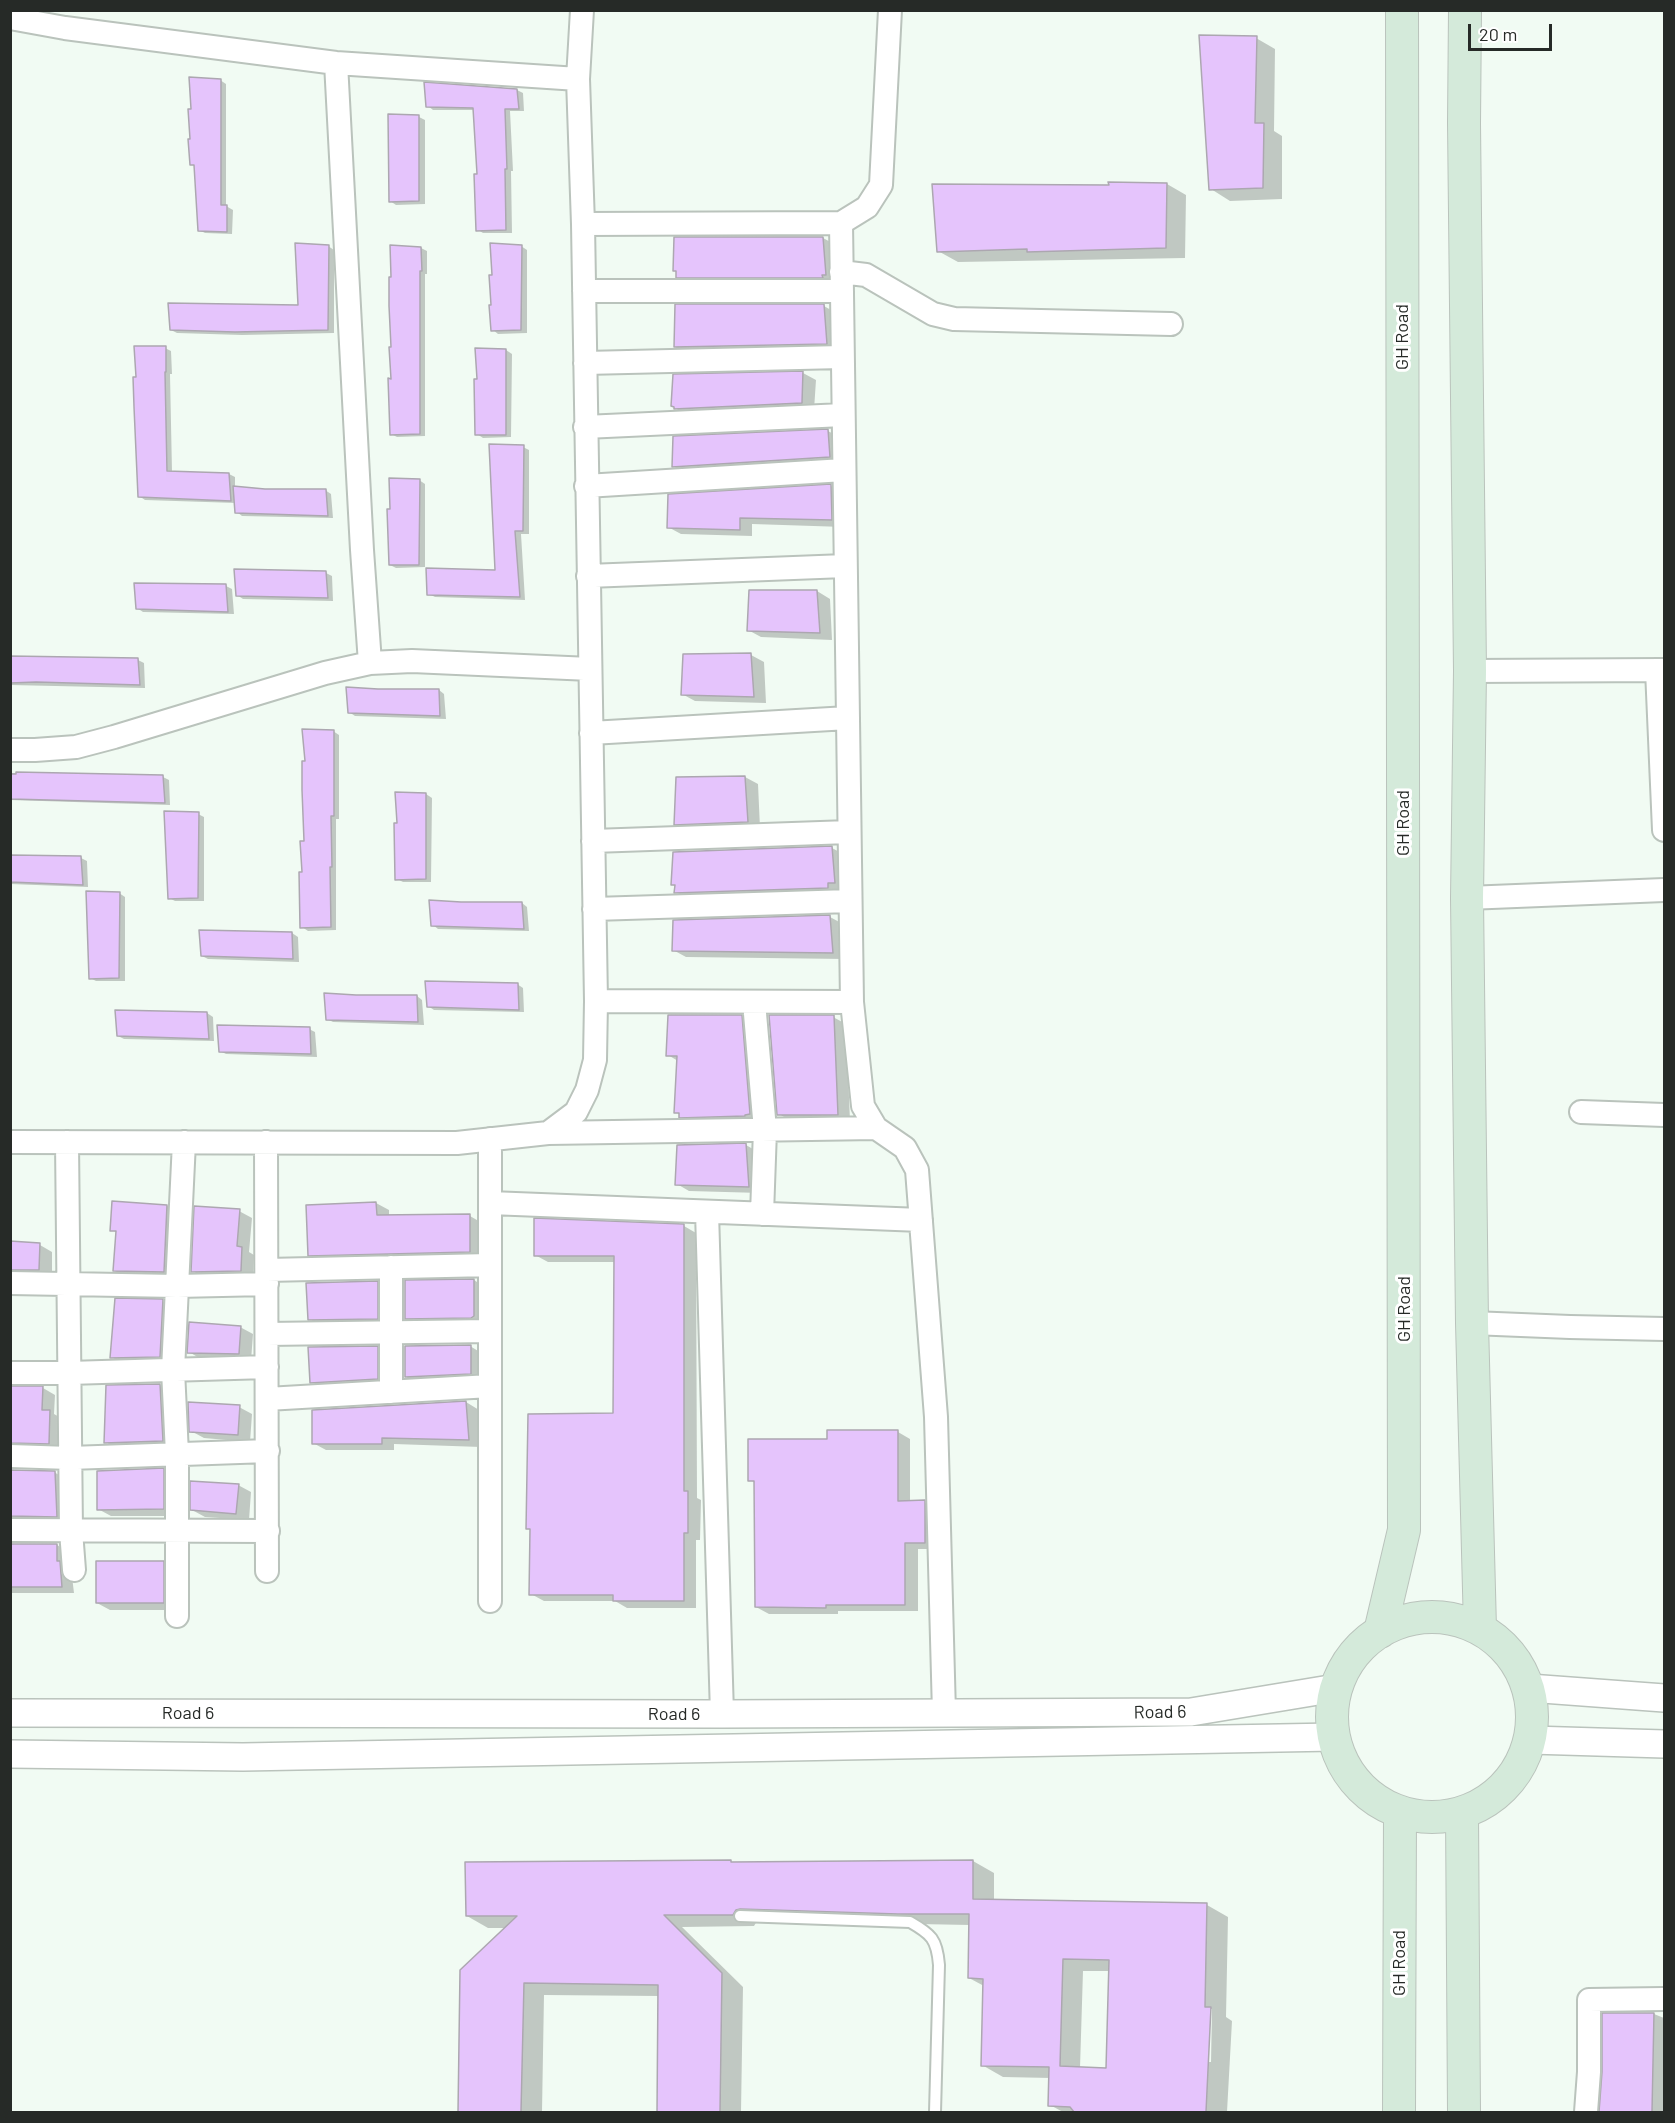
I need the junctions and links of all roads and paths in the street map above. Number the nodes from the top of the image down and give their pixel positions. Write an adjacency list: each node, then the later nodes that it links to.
1 (582, 10): 7 (street)
2 (890, 10): 9 (street)
3 (1402, 10): 83 (main road, GH Road)
4 (1465, 10): 24 (main road)
5 (10, 18): 6 (street)
6 (336, 63): 7 (street); 21 (street)
7 (578, 79): 8 (street)
8 (583, 224): 9 (street); 11 (street)
9 (840, 224): 10 (street)
10 (841, 282): 11 (street); 12 (street); 13 (street)
11 (584, 291): 14 (street)
12 (1171, 324)
13 (842, 357): 14 (street); 15 (street)
14 (585, 363): 16 (street)
15 (843, 415): 16 (street); 17 (street)
16 (585, 427): 18 (street)
17 (844, 470): 18 (street); 19 (street)
18 (586, 486): 20 (street)
19 (845, 566): 20 (street); 25 (street)
20 (588, 576): 22 (street)
21 (370, 663): 22 (street); 27 (street)
22 (590, 669): 26 (street)
23 (1661, 670): 24 (street); 28 (street)
24 (1470, 671): 32 (main road)
25 (848, 718): 26 (street); 29 (street)
26 (591, 733): 30 (street)
27 (10, 750)
28 (1665, 830)
29 (849, 832): 30 (street); 33 (street)
30 (593, 842): 34 (street)
31 (1665, 890): 32 (street)
32 (1467, 898): 58 (main road)
33 (850, 901): 34 (street); 37 (street)
34 (594, 909): 35 (street)
35 (596, 1001): 36 (street); 42 (street)
36 (754, 1002): 37 (street); 41 (street)
37 (852, 1002): 40 (street)
38 (1581, 1112): 39 (street)
39 (1665, 1115)
40 (876, 1128): 41 (street); 51 (street)
41 (765, 1130): 42 (street); 50 (street)
42 (548, 1133): 43 (street)
43 (490, 1139): 47 (street); 48 (street)
44 (10, 1142): 45 (street)
45 (67, 1142): 46 (street); 56 (street)
46 (184, 1142): 47 (street); 57 (street)
47 (266, 1142): 54 (street)
48 (490, 1203): 49 (street); 52 (street)
49 (707, 1212): 50 (street); 89 (street)
50 (762, 1214): 51 (street)
51 (921, 1220): 88 (street)
52 (490, 1265): 53 (street); 60 (street)
53 (391, 1267): 54 (street); 61 (street)
54 (267, 1277): 57 (street); 62 (street)
55 (10, 1283): 56 (street)
56 (68, 1283): 57 (street); 66 (street)
57 (177, 1286): 64 (street)
58 (1472, 1323): 59 (street); 82 (main road)
59 (1665, 1329)
60 (490, 1331): 61 (street); 67 (street)
61 (390, 1333): 62 (street); 68 (street)
62 (267, 1334): 63 (street)
63 (267, 1367): 64 (street); 69 (street)
64 (172, 1370): 66 (street); 71 (street)
65 (10, 1372): 66 (street)
66 (69, 1373): 73 (street)
67 (490, 1386): 68 (street); 80 (street)
68 (391, 1392): 69 (street)
69 (267, 1399): 70 (street)
70 (268, 1451): 71 (street); 77 (street)
71 (177, 1454): 73 (street); 75 (street)
72 (10, 1456): 73 (street)
73 (70, 1458): 76 (street)
74 (10, 1530): 76 (street)
75 (176, 1530): 76 (street); 77 (street); 81 (street)
76 (71, 1531): 78 (street)
77 (268, 1531): 79 (street)
78 (74, 1570)
79 (267, 1571)
80 (490, 1601)
81 (177, 1616)
82 (1480, 1628): 83 (main road); 85 (main road)
83 (1380, 1632): 84 (main road)
84 (1336, 1688): 88 (street, Road 6); 90 (main road)
85 (1529, 1688): 86 (street); 91 (main road)
86 (1665, 1698)
87 (10, 1713): 89 (street, Road 6)
88 (944, 1713): 89 (street, Road 6)
89 (722, 1714)
90 (1334, 1737): 93 (street, Road 6); 94 (main road)
91 (1531, 1740): 92 (street); 95 (main road)
92 (1665, 1744)
93 (10, 1754)
94 (1400, 1813): 95 (main road); 99 (main road, GH Road)
95 (1462, 1813): 100 (main road)
96 (740, 1916): 98 (lane)
97 (1665, 2000): 101 (street)
98 (935, 2112)
99 (1399, 2112)
100 (1464, 2112)
101 (1586, 2112)

